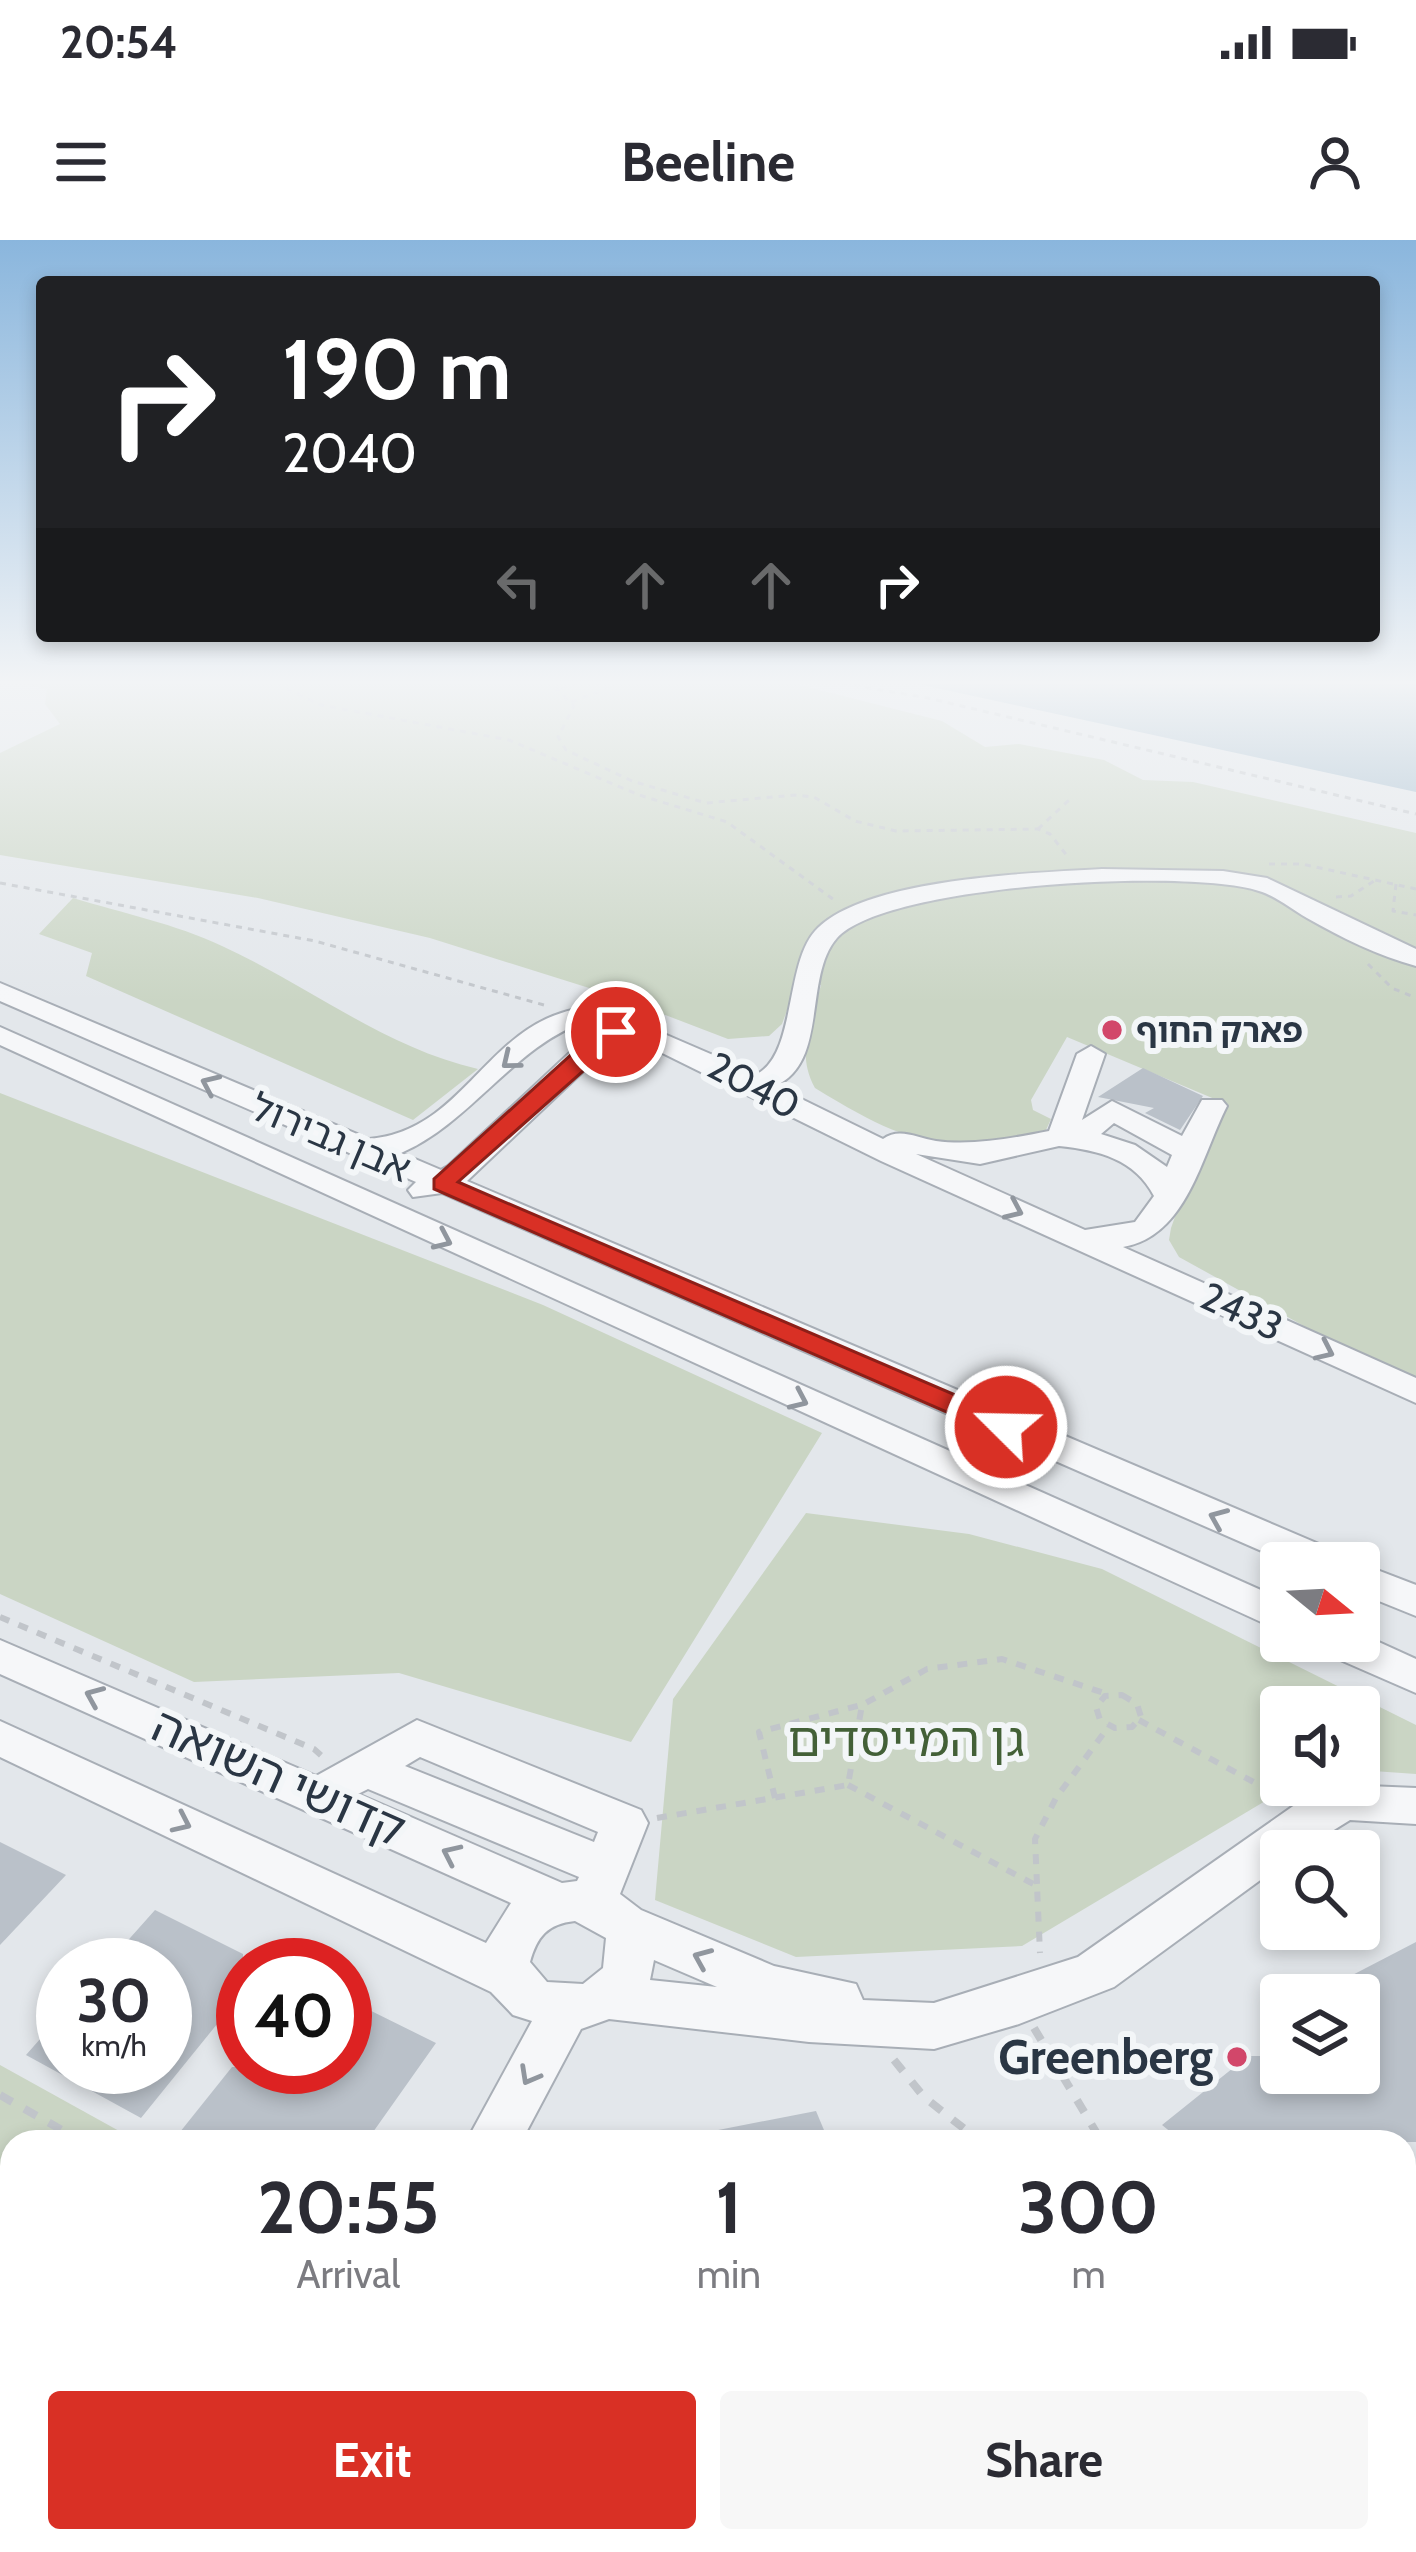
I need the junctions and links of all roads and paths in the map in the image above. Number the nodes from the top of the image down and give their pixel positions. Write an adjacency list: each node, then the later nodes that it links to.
1 (620, 787): 14 (path)
2 (654, 787): 6 (path)
3 (1302, 787): 5 (path)
4 (1069, 800): 6 (path)
5 (1416, 814)
6 (1038, 829): 7 (path)
7 (1082, 864)
8 (1317, 871): 9 (path)
9 (1376, 880): 11 (path); 13 (path)
10 (0, 883): 18 (path)
11 (1396, 884): 12 (path); 15 (path)
12 (1416, 889)
13 (1324, 895)
14 (852, 914): 16 (street); 19 (street)
15 (1416, 915)
16 (1416, 958)
17 (0, 991): 27 (street, אבן גבירול, one-way to 17)
18 (556, 1006)
19 (789, 1033): 21 (street); 23 (street)
20 (0, 1035): 31 (street, אבן גבירול)
21 (722, 1050): 23 (street, 2040); 27 (street, 2040, one-way to 27)
22 (1091, 1054): 25 (street)
23 (763, 1078): 26 (street, 2040); 29 (street, 2040); 30 (street, 2040)
24 (1212, 1106): 28 (street)
25 (1061, 1138): 26 (street, 2040); 28 (street); 32 (street)
26 (999, 1148): 30 (street)
27 (355, 1149): 29 (street, אבן גבירול)
28 (1187, 1155): 32 (street)
29 (442, 1184): 31 (street); 35 (street, אבן גבירול, one-way to 29)
30 (963, 1188): 33 (street, 2040, one-way to 33)
31 (337, 1190): 38 (street, אבן גבירול, one-way to 38)
32 (1169, 1196): 33 (street)
33 (1066, 1233): 34 (street, 2433, one-way to 34)
34 (1416, 1392)
35 (1277, 1542)
36 (1380, 1586): 37 (street)
37 (1416, 1601)
38 (1260, 1607)
39 (0, 1616): 48 (path)
40 (0, 1656): 48 (street, קדושי השואה, one-way to 40)
41 (1380, 1661): 42 (street)
42 (1416, 1677)
43 (1111, 1695): 44 (path); 45 (path); 46 (path)
44 (862, 1705): 49 (path); 50 (path)
45 (1139, 1720): 46 (path); 52 (path)
46 (1109, 1726): 54 (path)
47 (0, 1738): 56 (street, קדושי השואה, one-way to 56)
48 (345, 1781): 53 (street); 55 (street); 55 (street, קדושי השואה, one-way to 48)
49 (848, 1786): 50 (path); 54 (path)
50 (775, 1798): 53 (path)
51 (1416, 1806): 52 (street)
52 (1315, 1815): 57 (street)
53 (625, 1823): 55 (street)
54 (1037, 1886): 57 (path)
55 (595, 1900): 56 (street); 58 (street); 60 (street, one-way to 55)
56 (510, 1977): 58 (street)
57 (1031, 1998): 60 (street); 65 (path)
58 (586, 2003): 59 (street); 63 (street, one-way to 63)
59 (864, 2022): 60 (street); 64 (path)
60 (934, 2026)
61 (0, 2096): 62 (path)
62 (61, 2130)
63 (501, 2130)
64 (966, 2130)
65 (1096, 2130)

